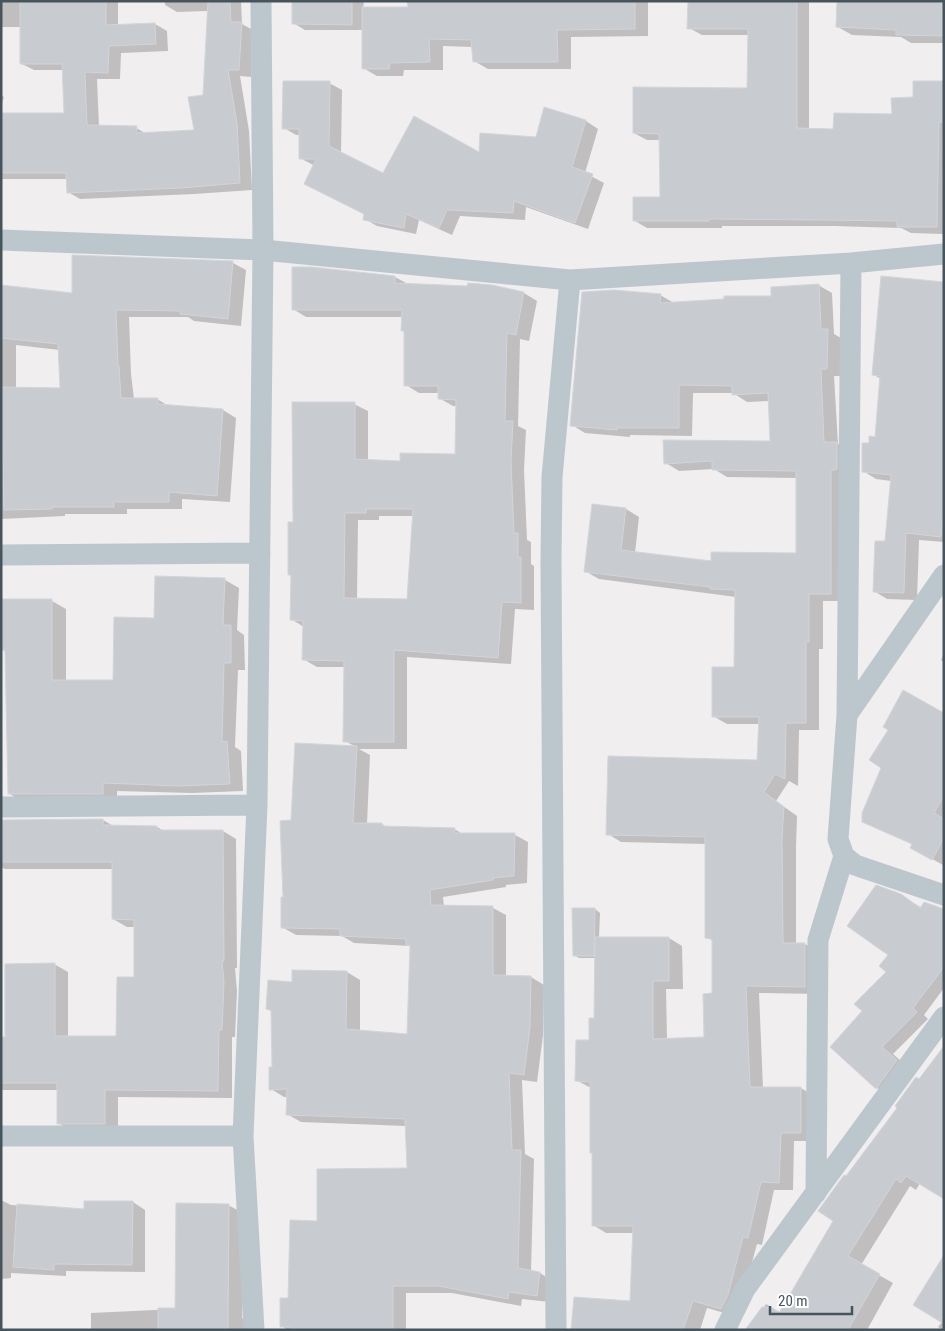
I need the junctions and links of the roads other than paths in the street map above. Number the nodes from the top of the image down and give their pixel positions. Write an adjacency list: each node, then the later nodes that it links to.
1 (261, 1): 3 (street)
2 (1, 240): 3 (street)
3 (263, 250): 6 (street); 7 (street)
4 (944, 254): 5 (street)
5 (850, 263): 6 (street); 10 (street)
6 (570, 280): 20 (street)
7 (260, 552): 8 (street); 11 (street)
8 (1, 556)
9 (944, 575): 10 (street)
10 (847, 715): 13 (street)
11 (257, 805): 12 (street); 17 (street)
12 (1, 807)
13 (844, 856): 14 (street); 18 (street)
14 (944, 895)
15 (944, 1017): 18 (street)
16 (1, 1136): 17 (street)
17 (243, 1136): 19 (street)
18 (816, 1193): 21 (street)
19 (254, 1330)
20 (556, 1330)
21 (725, 1330)

